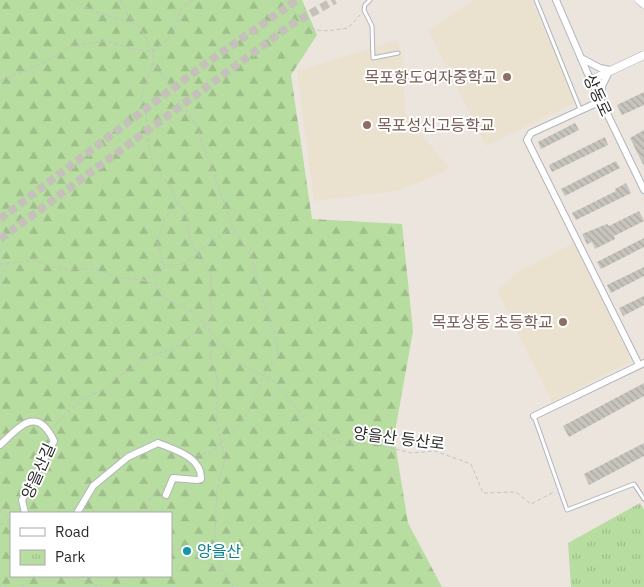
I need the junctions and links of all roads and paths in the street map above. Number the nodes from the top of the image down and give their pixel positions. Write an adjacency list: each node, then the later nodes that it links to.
1 (74, 0): 11 (path)
2 (120, 0): 11 (path)
3 (194, 0): 13 (path)
4 (284, 0): 10 (path)
5 (370, 0): 10 (lane)
6 (536, 0): 23 (lane)
7 (556, 0): 16 (street, 상동로)
8 (639, 0): 9 (street)
9 (644, 4)
10 (364, 10): 14 (lane)
11 (133, 23): 13 (path)
12 (644, 48): 17 (street)
13 (153, 51): 18 (path); 21 (path)
14 (398, 53)
15 (644, 55): 17 (street)
16 (581, 58): 19 (street); 20 (street, 상동로)
17 (632, 60): 19 (street)
18 (154, 62): 25 (path); 26 (path)
19 (610, 70): 20 (street); 22 (street)
20 (591, 80): 22 (street, 상동로)
21 (0, 81)
22 (601, 102): 23 (street); 24 (street, 상동로)
23 (580, 110): 35 (street)
24 (644, 190)
25 (178, 203): 27 (path); 30 (path)
26 (233, 227): 27 (path); 36 (path)
27 (197, 252): 30 (path); 33 (path)
28 (9, 263): 29 (path, 양을산 등산로); 31 (path); 32 (path, 양을산 등산로)
29 (0, 264)
30 (165, 267): 32 (path)
31 (0, 278)
32 (142, 280): 33 (path, 양을산 등산로)
33 (206, 326): 34 (path, 양을산 등산로); 38 (path)
34 (210, 330): 36 (path, 양을산 등산로); 39 (path)
35 (642, 364): 37 (street)
36 (264, 375): 39 (path); 43 (path, 양을산 등산로)
37 (534, 416): 43 (lane)
38 (50, 432): 40 (street, 양을산길); 47 (street, 양을산길)
39 (222, 440): 41 (path); 52 (path)
40 (0, 445)
41 (190, 459): 42 (street); 48 (street)
42 (169, 487): 44 (street); 49 (path)
43 (559, 490): 45 (lane)
44 (166, 495)
45 (644, 499)
46 (0, 509): 50 (path)
47 (25, 512)
48 (78, 512)
49 (144, 512)
50 (10, 521)
51 (172, 548): 52 (path)
52 (222, 571): 57 (path)
53 (31, 577): 55 (path)
54 (72, 577): 56 (path)
55 (22, 587)
56 (98, 587)
57 (233, 587)

